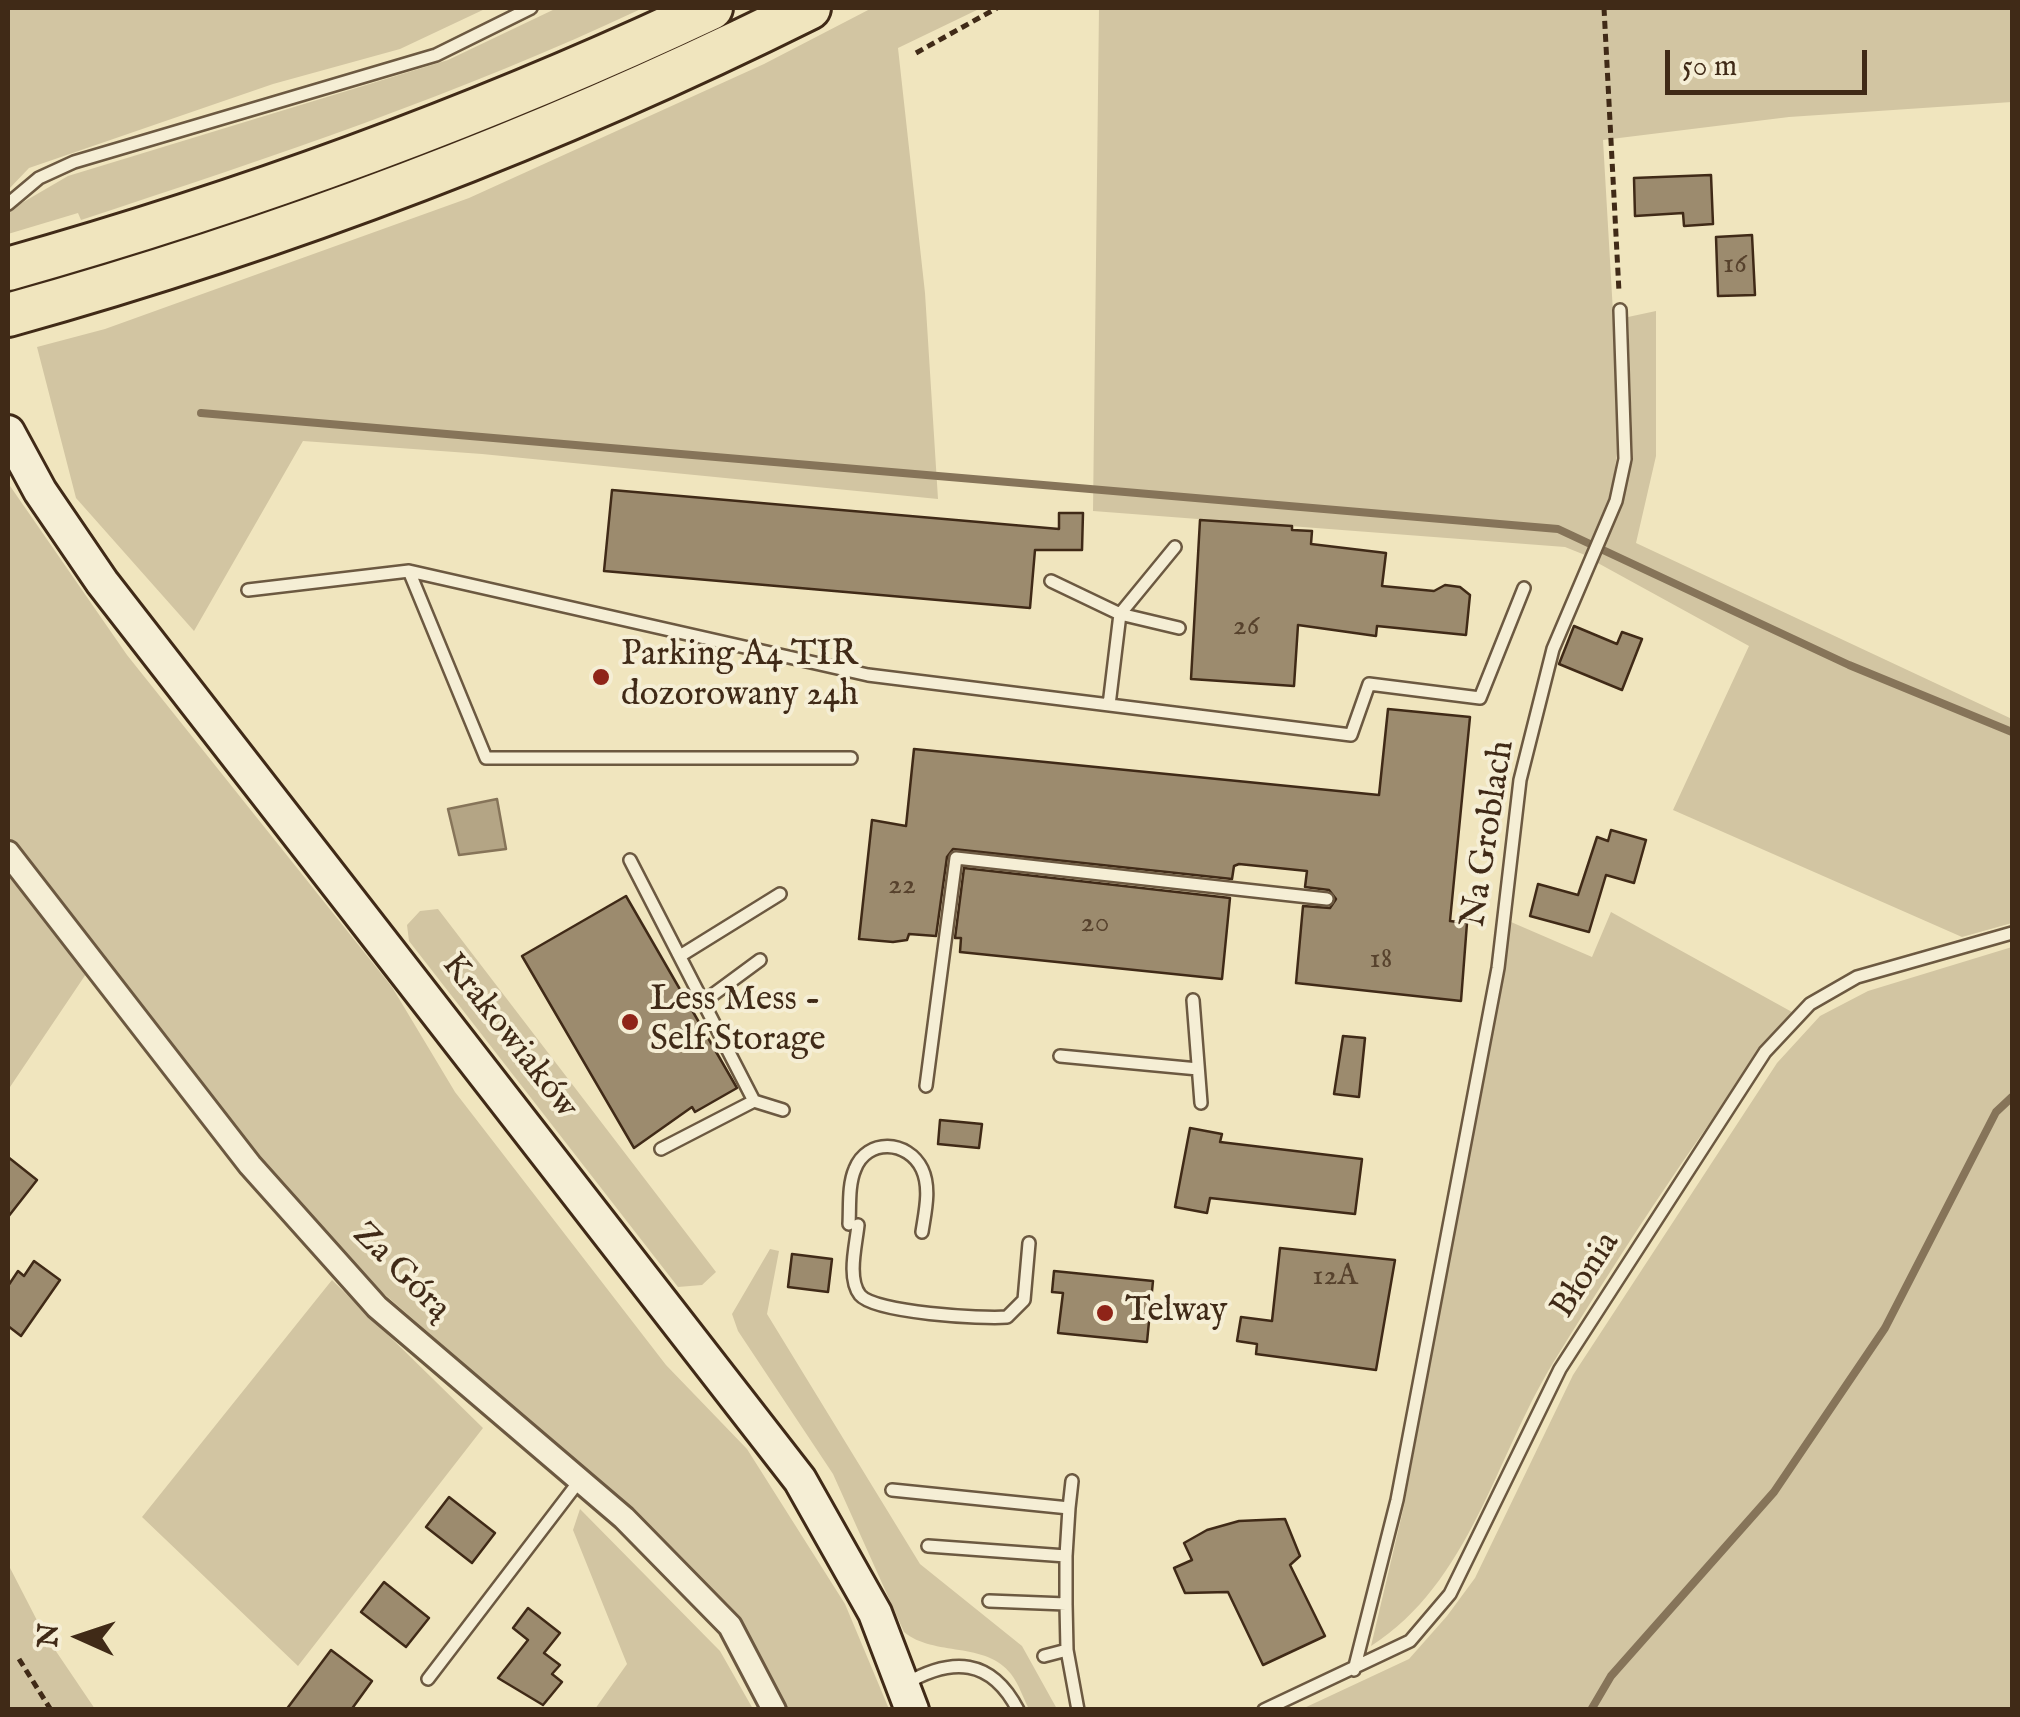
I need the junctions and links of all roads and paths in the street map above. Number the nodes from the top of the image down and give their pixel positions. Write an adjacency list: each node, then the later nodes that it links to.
1 (531, 8): 7 (lane)
2 (711, 8): 8 (highway)
3 (809, 8): 10 (highway)
4 (997, 8): 6 (path)
5 (1604, 8): 9 (path)
6 (916, 53)
7 (8, 204)
8 (8, 270)
9 (1620, 310): 50 (lane, Na Groblach)
10 (8, 316)
11 (8, 432): 52 (main road, Krakowiaków)
12 (1175, 547): 17 (lane)
13 (410, 571): 16 (lane); 19 (lane); 20 (lane)
14 (1051, 581): 17 (lane)
15 (1524, 588): 19 (lane)
16 (248, 590)
17 (1120, 614): 18 (lane); 19 (lane)
18 (1180, 628)
19 (1109, 705)
20 (852, 758)
21 (8, 853): 39 (street, Za Górą)
22 (630, 860): 26 (lane)
23 (780, 894): 26 (lane)
24 (1328, 899): 32 (lane)
25 (2012, 933): 50 (lane, Błonia)
26 (680, 956): 29 (lane)
27 (760, 960): 29 (lane)
28 (1193, 1000): 31 (lane)
29 (703, 1002): 33 (lane)
30 (1060, 1056): 31 (lane)
31 (1198, 1069): 34 (lane)
32 (926, 1086)
33 (754, 1101): 35 (lane); 36 (lane)
34 (1201, 1103)
35 (783, 1110)
36 (660, 1150)
37 (922, 1232): 38 (lane)
38 (1029, 1243)
39 (580, 1480): 51 (lane); 54 (street, Za Górą)
40 (1072, 1480): 42 (lane)
41 (892, 1490): 42 (lane)
42 (1069, 1508): 44 (lane)
43 (928, 1546): 44 (lane)
44 (1066, 1556): 46 (lane)
45 (989, 1600): 46 (lane)
46 (1066, 1604): 47 (lane)
47 (1067, 1650): 48 (lane); 56 (lane)
48 (1044, 1656)
49 (20, 1658): 53 (path)
50 (1354, 1670): 57 (lane, Błonia)
51 (428, 1679)
52 (909, 1697): 55 (lane)
53 (50, 1710)
54 (774, 1710)
55 (1018, 1710)
56 (1078, 1710)
57 (1264, 1710)

